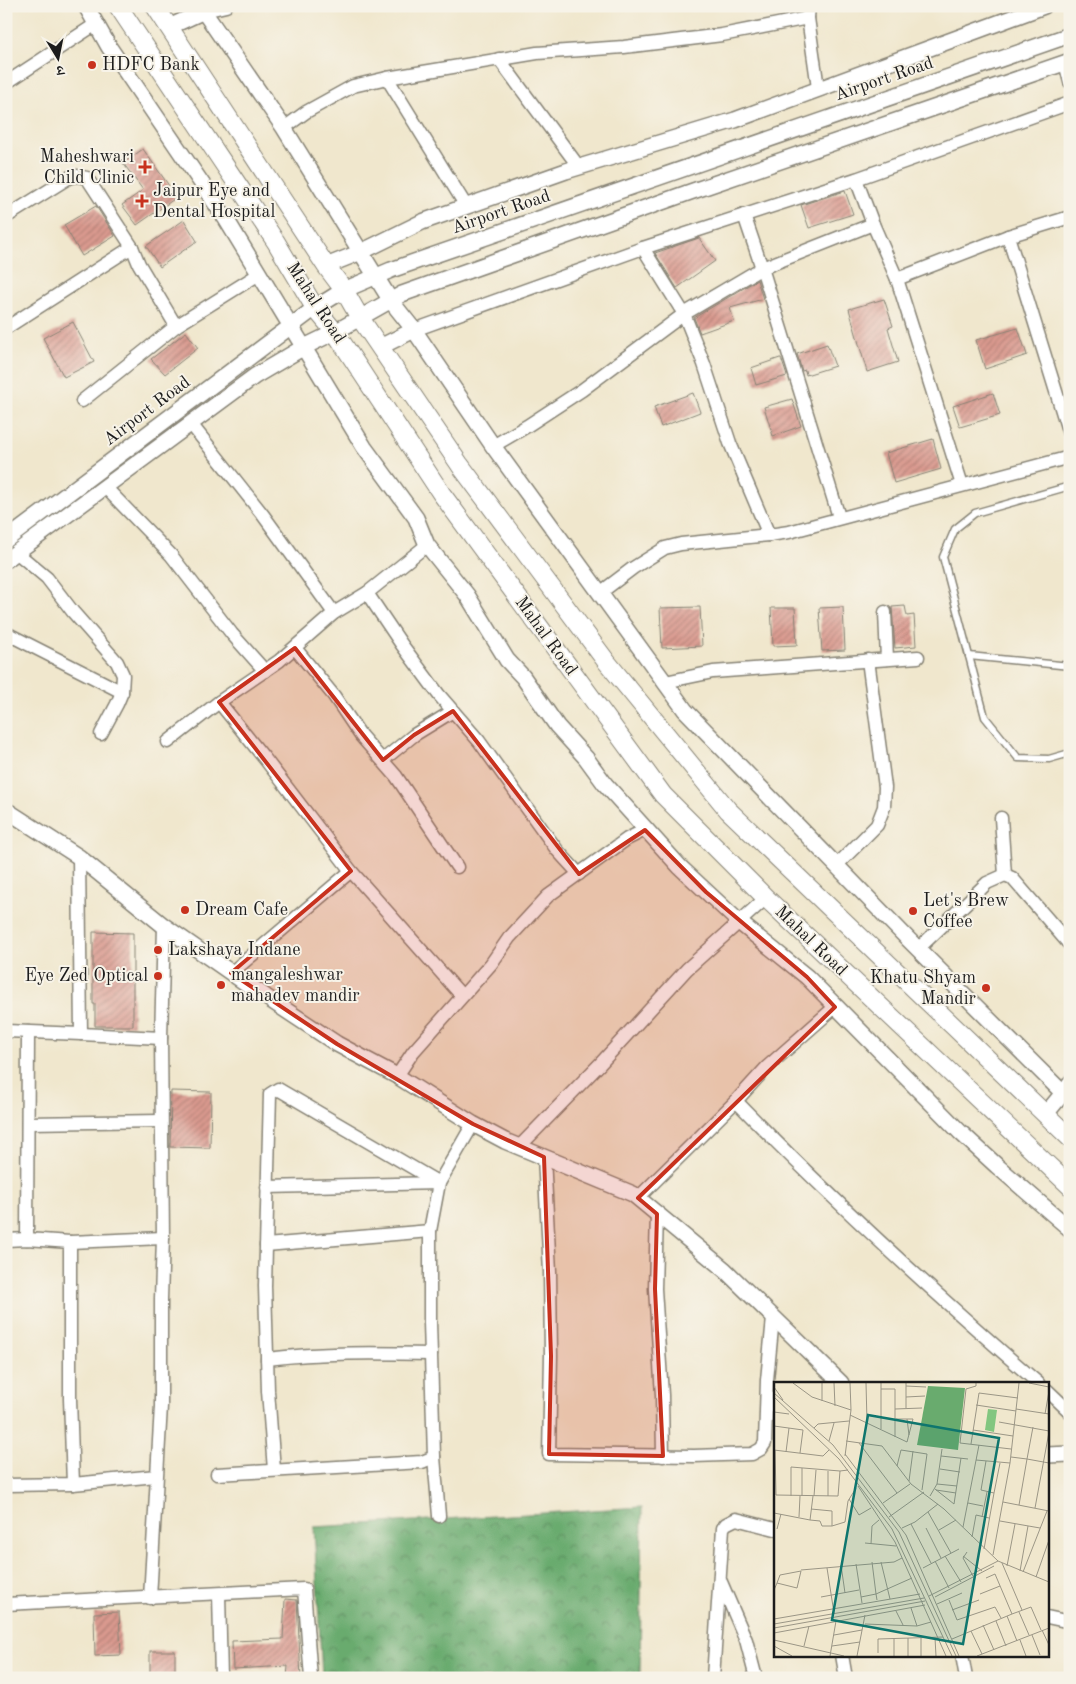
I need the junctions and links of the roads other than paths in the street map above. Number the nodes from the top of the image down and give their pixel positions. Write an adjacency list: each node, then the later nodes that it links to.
1 (86, 6): 8 (street)
2 (118, 6): 37 (main road, Mahal Road)
3 (155, 6): 9 (main road, Mahal Road)
4 (226, 6): 6 (street)
5 (1041, 7): 16 (street)
6 (202, 9): 9 (street); 18 (street)
7 (809, 12): 11 (street); 16 (street)
8 (96, 24): 15 (street); 32 (street)
9 (169, 27): 30 (main road, Mahal Road)
10 (1070, 35): 33 (street, Airport Road)
11 (499, 59): 13 (street); 19 (street)
12 (1067, 62): 14 (street); 36 (street, Airport Road)
13 (387, 78): 18 (street); 21 (street)
14 (1070, 82)
15 (6, 83)
16 (818, 88): 19 (street)
17 (1070, 103): 20 (street)
18 (284, 128): 29 (street)
19 (579, 167): 21 (street)
20 (856, 179): 22 (street); 25 (street)
21 (466, 206): 29 (street)
22 (744, 215): 28 (street); 31 (street)
23 (6, 217): 27 (street)
24 (1070, 217): 26 (street)
25 (873, 224): 31 (street); 34 (street)
26 (1008, 236): 34 (street); 49 (street)
27 (132, 247): 40 (street); 42 (street)
28 (643, 248): 38 (street); 43 (street)
29 (361, 252): 30 (street); 33 (street)
30 (326, 266): 35 (main road, Mahal Road)
31 (762, 268): 38 (street); 55 (street)
32 (259, 274): 40 (street); 41 (street)
33 (375, 276): 35 (street, Airport Road); 36 (street)
34 (897, 279): 52 (street)
35 (344, 290): 37 (street, Airport Road); 39 (main road, Mahal Road)
36 (390, 301): 39 (street, Airport Road); 43 (street)
37 (315, 308): 41 (street, Airport Road); 44 (main road, Mahal Road)
38 (684, 314): 50 (street); 56 (street)
39 (360, 318): 44 (street, Airport Road); 46 (main road, Mahal Road)
40 (176, 326): 47 (street)
41 (291, 327): 45 (street); 57 (street, Airport Road)
42 (6, 328)
43 (414, 330): 46 (street); 50 (street)
44 (335, 332): 45 (street, Airport Road); 89 (main road, Mahal Road)
45 (304, 347): 48 (street, Airport Road); 58 (street)
46 (380, 347): 104 (main road, Mahal Road)
47 (82, 401)
48 (191, 424): 54 (street, Airport Road); 62 (street)
49 (1070, 437)
50 (493, 446): 61 (street)
51 (1070, 457): 52 (street)
52 (962, 485): 55 (street)
53 (1070, 486): 66 (lane)
54 (105, 487): 59 (street, Airport Road); 71 (street)
55 (839, 517): 56 (street)
56 (768, 535): 61 (street)
57 (6, 540)
58 (427, 545): 60 (street); 82 (street)
59 (11, 556): 73 (street)
60 (367, 593): 62 (street); 75 (street)
61 (600, 593): 72 (street)
62 (334, 612): 65 (street)
63 (884, 612): 68 (street)
64 (6, 633): 73 (street)
65 (295, 648): 71 (street); 79 (street)
66 (969, 656): 70 (lane); 78 (lane)
67 (918, 657): 68 (street)
68 (887, 659): 69 (street)
69 (868, 660): 72 (street); 84 (street)
70 (1070, 666)
71 (265, 671): 74 (street)
72 (665, 682): 84 (street)
73 (122, 692): 76 (street)
74 (219, 702): 77 (street); 86 (street)
75 (453, 711): 79 (street); 87 (street)
76 (101, 734)
77 (168, 742)
78 (1070, 753)
79 (383, 760): 85 (street)
80 (6, 810): 83 (street)
81 (1001, 818): 88 (street)
82 (645, 830): 87 (street); 90 (street)
83 (79, 857): 91 (street); 99 (street)
84 (837, 865): 93 (street)
85 (457, 867)
86 (351, 871): 94 (street); 95 (street)
87 (579, 874): 95 (street)
88 (1005, 875): 92 (street); 93 (street)
89 (766, 898): 90 (street); 113 (main road, Mahal Road)
90 (738, 922): 96 (street); 109 (street)
91 (164, 926): 94 (street); 100 (street)
92 (1070, 945)
93 (918, 948): 102 (street)
94 (231, 973): 101 (street)
95 (462, 996): 101 (street)
96 (835, 1007): 103 (street); 116 (street)
97 (6, 1031): 98 (street)
98 (28, 1032): 99 (street); 106 (street)
99 (81, 1034): 100 (street)
100 (161, 1038): 105 (street)
101 (397, 1076): 107 (street)
102 (1066, 1087): 104 (street)
103 (736, 1101): 114 (street); 127 (street)
104 (1045, 1115): 108 (main road, Mahal Road)
105 (161, 1122): 106 (street); 118 (street)
106 (28, 1123): 119 (street)
107 (472, 1124): 109 (street); 111 (street)
108 (1070, 1138)
109 (519, 1147): 110 (street)
110 (544, 1157): 114 (street); 132 (street)
111 (439, 1183): 112 (street); 112 (street); 117 (street)
112 (267, 1186): 122 (street)
113 (1070, 1186)
114 (638, 1198): 115 (street)
115 (657, 1214): 123 (street); 132 (street)
116 (1070, 1229)
117 (430, 1232): 122 (street); 124 (street)
118 (163, 1238): 121 (street); 136 (street)
119 (27, 1239): 120 (street); 121 (street)
120 (6, 1240)
121 (70, 1242): 137 (street)
122 (266, 1245): 125 (street)
123 (773, 1318): 126 (street); 132 (street)
124 (431, 1354): 125 (street); 133 (street)
125 (267, 1359): 134 (street)
126 (840, 1382)
127 (1037, 1382)
128 (1048, 1391): 129 (street)
129 (1070, 1412)
130 (1070, 1454): 131 (street)
131 (1048, 1455)
132 (663, 1456)
133 (434, 1457): 134 (street); 139 (street)
134 (274, 1470): 135 (street)
135 (217, 1474)
136 (156, 1476): 137 (street); 143 (street)
137 (73, 1484): 138 (street)
138 (6, 1485)
139 (439, 1516)
140 (774, 1529): 141 (street)
141 (720, 1579): 151 (street); 152 (street)
142 (219, 1594): 143 (street); 149 (street); 150 (street)
143 (150, 1598): 144 (street)
144 (6, 1604)
145 (1048, 1617): 146 (street)
146 (1070, 1622)
147 (842, 1656): 153 (street)
148 (962, 1656): 154 (street)
149 (221, 1678)
150 (311, 1678)
151 (713, 1678)
152 (756, 1678)
153 (846, 1678)
154 (966, 1678)

